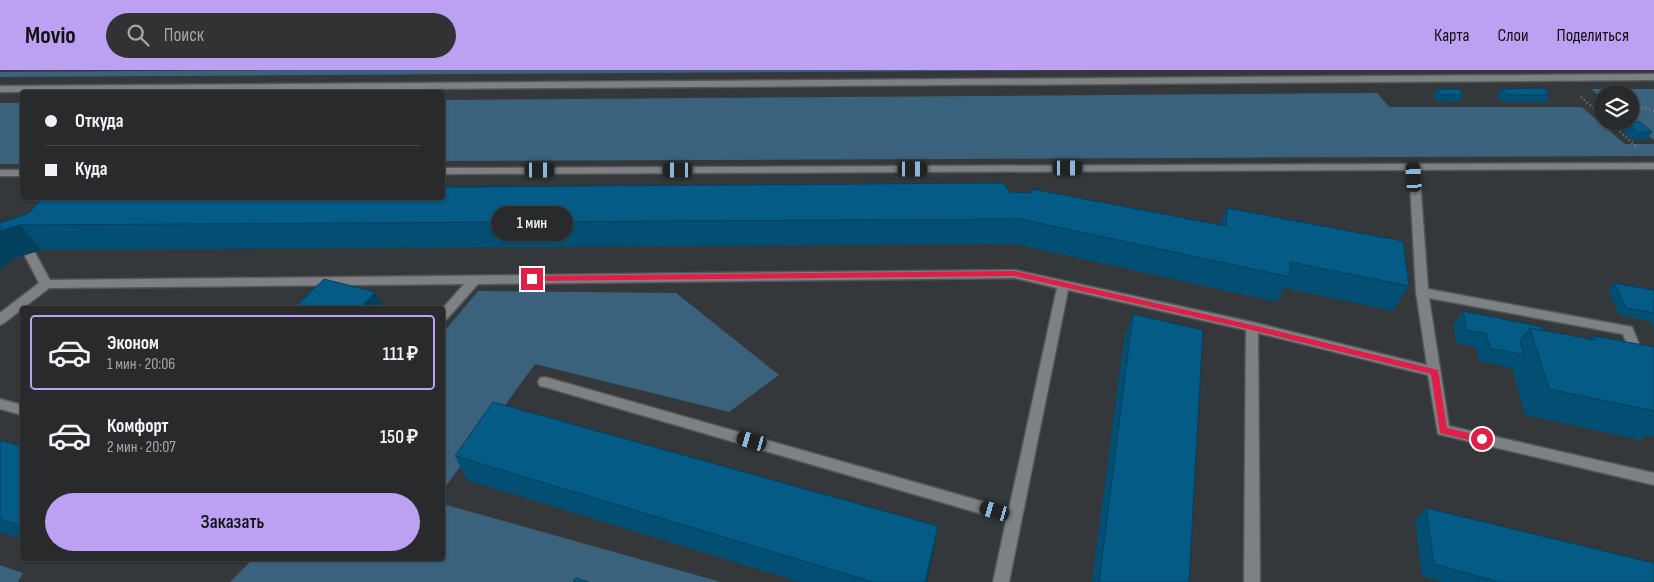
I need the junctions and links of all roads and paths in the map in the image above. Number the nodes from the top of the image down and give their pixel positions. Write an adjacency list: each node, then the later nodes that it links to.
1 (1654, 77): 2 (main road)
2 (0, 89)
3 (1580, 97): 5 (path)
4 (1639, 107): 6 (path)
5 (1594, 109)
6 (1654, 111)
7 (1618, 130): 8 (path)
8 (1641, 150)
9 (1414, 165): 10 (main road); 11 (main road); 18 (main road)
10 (1654, 166)
11 (445, 171)
12 (0, 173): 13 (main road)
13 (20, 173)
14 (30, 254): 16 (main road)
15 (475, 279): 16 (main road); 17 (main road); 19 (main road)
16 (46, 284): 20 (main road)
17 (1064, 285): 21 (main road); 28 (main road)
18 (1422, 292): 22 (main road); 23 (main road)
19 (445, 314)
20 (0, 320)
21 (1252, 328): 23 (main road); 30 (main road)
22 (1654, 365)
23 (1435, 372): 27 (main road)
24 (545, 382): 28 (main road)
25 (0, 404): 26 (main road)
26 (20, 409)
27 (1654, 479)
28 (1014, 517): 29 (main road)
29 (1001, 582)
30 (1252, 582)

